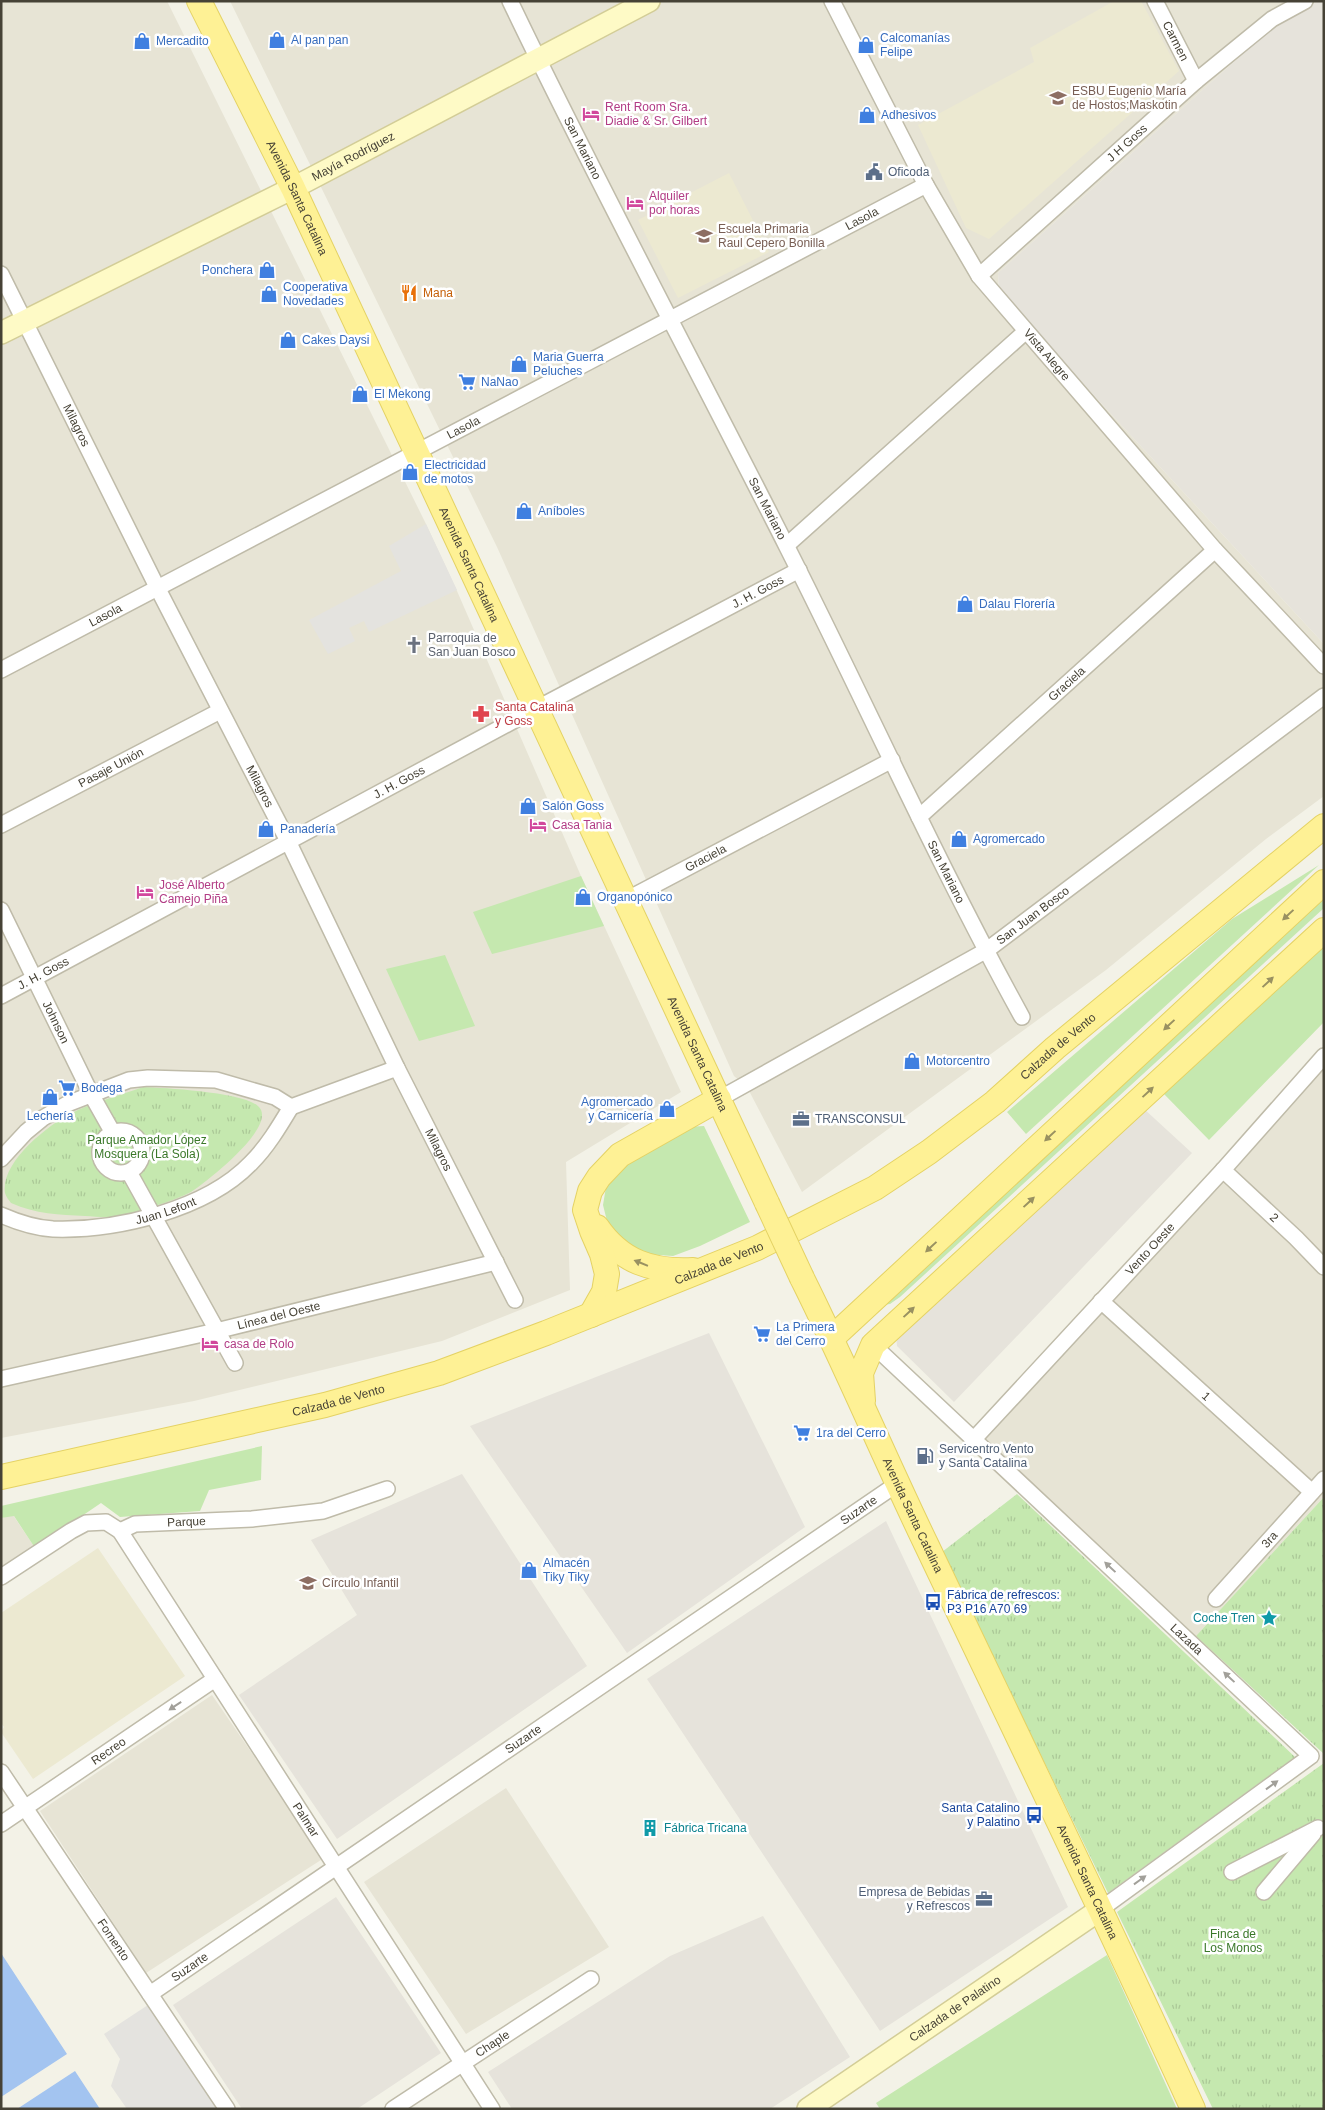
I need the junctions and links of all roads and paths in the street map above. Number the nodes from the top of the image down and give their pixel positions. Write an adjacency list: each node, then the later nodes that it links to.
1 (199, 1): 10 (main road, Avenida Santa Catalina)
2 (510, 1): 7 (street, San Mariano)
3 (649, 1): 7 (main road, Mayía Rodríguez)
4 (832, 1): 9 (street, Vista Alegre)
5 (1155, 1): 8 (street, Carmen)
6 (1305, 1): 8 (street, J H Goss)
7 (538, 58): 10 (main road, Mayía Rodríguez); 13 (street, San Mariano)
8 (1196, 81): 12 (street, J H Goss)
9 (926, 185): 12 (street, Vista Alegre); 13 (street, Lasola)
10 (292, 188): 14 (main road, Mayía Rodríguez); 17 (main road, Avenida Santa Catalina)
11 (1, 274): 14 (street, Milagros)
12 (979, 276): 15 (street, Vista Alegre)
13 (669, 318): 17 (street, Lasola); 18 (street, San Mariano)
14 (25, 322): 16 (main road, Mayía Rodríguez); 21 (street, Milagros)
15 (1025, 332): 18 (street); 19 (street, Vista Alegre)
16 (1, 333)
17 (416, 453): 21 (street, Lasola); 25 (main road, Avenida Santa Catalina)
18 (787, 545): 20 (street, San Mariano)
19 (1215, 550): 22 (street, Vista Alegre); 28 (street, Graciela)
20 (799, 570): 25 (street, J. H. Goss); 27 (street, San Mariano)
21 (157, 587): 23 (street, Lasola); 26 (street, Milagros)
22 (1324, 666)
23 (1, 670)
24 (1321, 701): 38 (street, San Juan Bosco)
25 (536, 708): 32 (street, J. H. Goss); 34 (main road, Avenida Santa Catalina)
26 (220, 711): 29 (street, Pasaje Unión); 32 (street, Milagros)
27 (892, 760): 28 (street, San Mariano); 34 (street, Graciela)
28 (919, 817): 38 (street, San Mariano)
29 (1, 825)
30 (1324, 826): 35 (main road, Calzada de Vento)
31 (1324, 840): 35 (main road)
32 (288, 841): 39 (street, J. H. Goss); 43 (street, Milagros)
33 (1324, 882): 61 (main road, one-way to 61)
34 (626, 900): 45 (main road, Avenida Santa Catalina)
35 (1231, 902): 56 (main road, Calzada de Vento)
36 (1, 910): 39 (street, Johnson)
37 (1324, 930): 62 (main road, one-way to 37)
38 (987, 950): 41 (street, San Mariano); 45 (street, San Juan Bosco)
39 (34, 978): 40 (street, J. H. Goss); 44 (street, Johnson)
40 (1, 996)
41 (1022, 1017)
42 (1324, 1056): 49 (street, Vento Oeste)
43 (397, 1068): 46 (street); 54 (street, Milagros)
44 (91, 1094): 46 (street); 47 (street, Johnson); 48 (street)
45 (719, 1099): 51 (main road); 61 (main road, Avenida Santa Catalina, bridge)
46 (290, 1107): 53 (street, Juan Lefont)
47 (113, 1133): 50 (street); 50 (street)
48 (1, 1159)
49 (1223, 1170): 55 (street, 2); 58 (street, Vento Oeste)
50 (129, 1172): 53 (street)
51 (603, 1172): 56 (main road, one-way to 51); 59 (main road)
52 (1, 1215): 53 (street, Juan Lefont)
53 (153, 1215): 60 (street)
54 (496, 1262): 57 (street, Milagros); 60 (street, Línea del Oeste)
55 (1324, 1268)
56 (706, 1269): 59 (main road, Calzada de Vento)
57 (515, 1300)
58 (1101, 1301): 66 (street, Vento Oeste); 71 (street, 1)
59 (591, 1315): 67 (main road, Calzada de Vento)
60 (216, 1331): 63 (street); 64 (street, Línea del Oeste)
61 (832, 1338): 62 (main road); 65 (main road, Avenida Santa Catalina)
62 (873, 1345): 65 (main road); 66 (street, Lazada)
63 (235, 1363)
64 (1, 1380)
65 (864, 1410): 69 (main road, Avenida Santa Catalina)
66 (974, 1440): 83 (street, Lazada, one-way to 66)
67 (1, 1478)
68 (1324, 1479): 71 (street, 3ra)
69 (897, 1484): 80 (street, Suzarte); 83 (main road, Avenida Santa Catalina)
70 (387, 1489): 72 (street, Parque)
71 (1312, 1492): 74 (street, 3ra)
72 (120, 1531): 73 (street); 75 (street, Palmar)
73 (1, 1577)
74 (1216, 1599)
75 (215, 1679): 77 (street, Recreo, one-way to 77); 80 (street, Palmar)
76 (1, 1772): 77 (street, Fomento)
77 (25, 1808): 78 (street, Recreo); 85 (street, Fomento)
78 (1, 1824)
79 (1321, 1825): 81 (street); 82 (street)
80 (336, 1866): 85 (street, Suzarte); 86 (street, Palmar)
81 (1232, 1872)
82 (1264, 1892)
83 (1101, 1909): 90 (main road, Calzada de Palatino); 91 (main road, Avenida Santa Catalina)
84 (591, 1979): 86 (street, Chaple)
85 (150, 1994): 87 (street, Fomento)
86 (463, 2063): 88 (street, Chaple); 89 (street, Palmar)
87 (227, 2109)
88 (393, 2109)
89 (492, 2109)
90 (808, 2109)
91 (1193, 2109)

